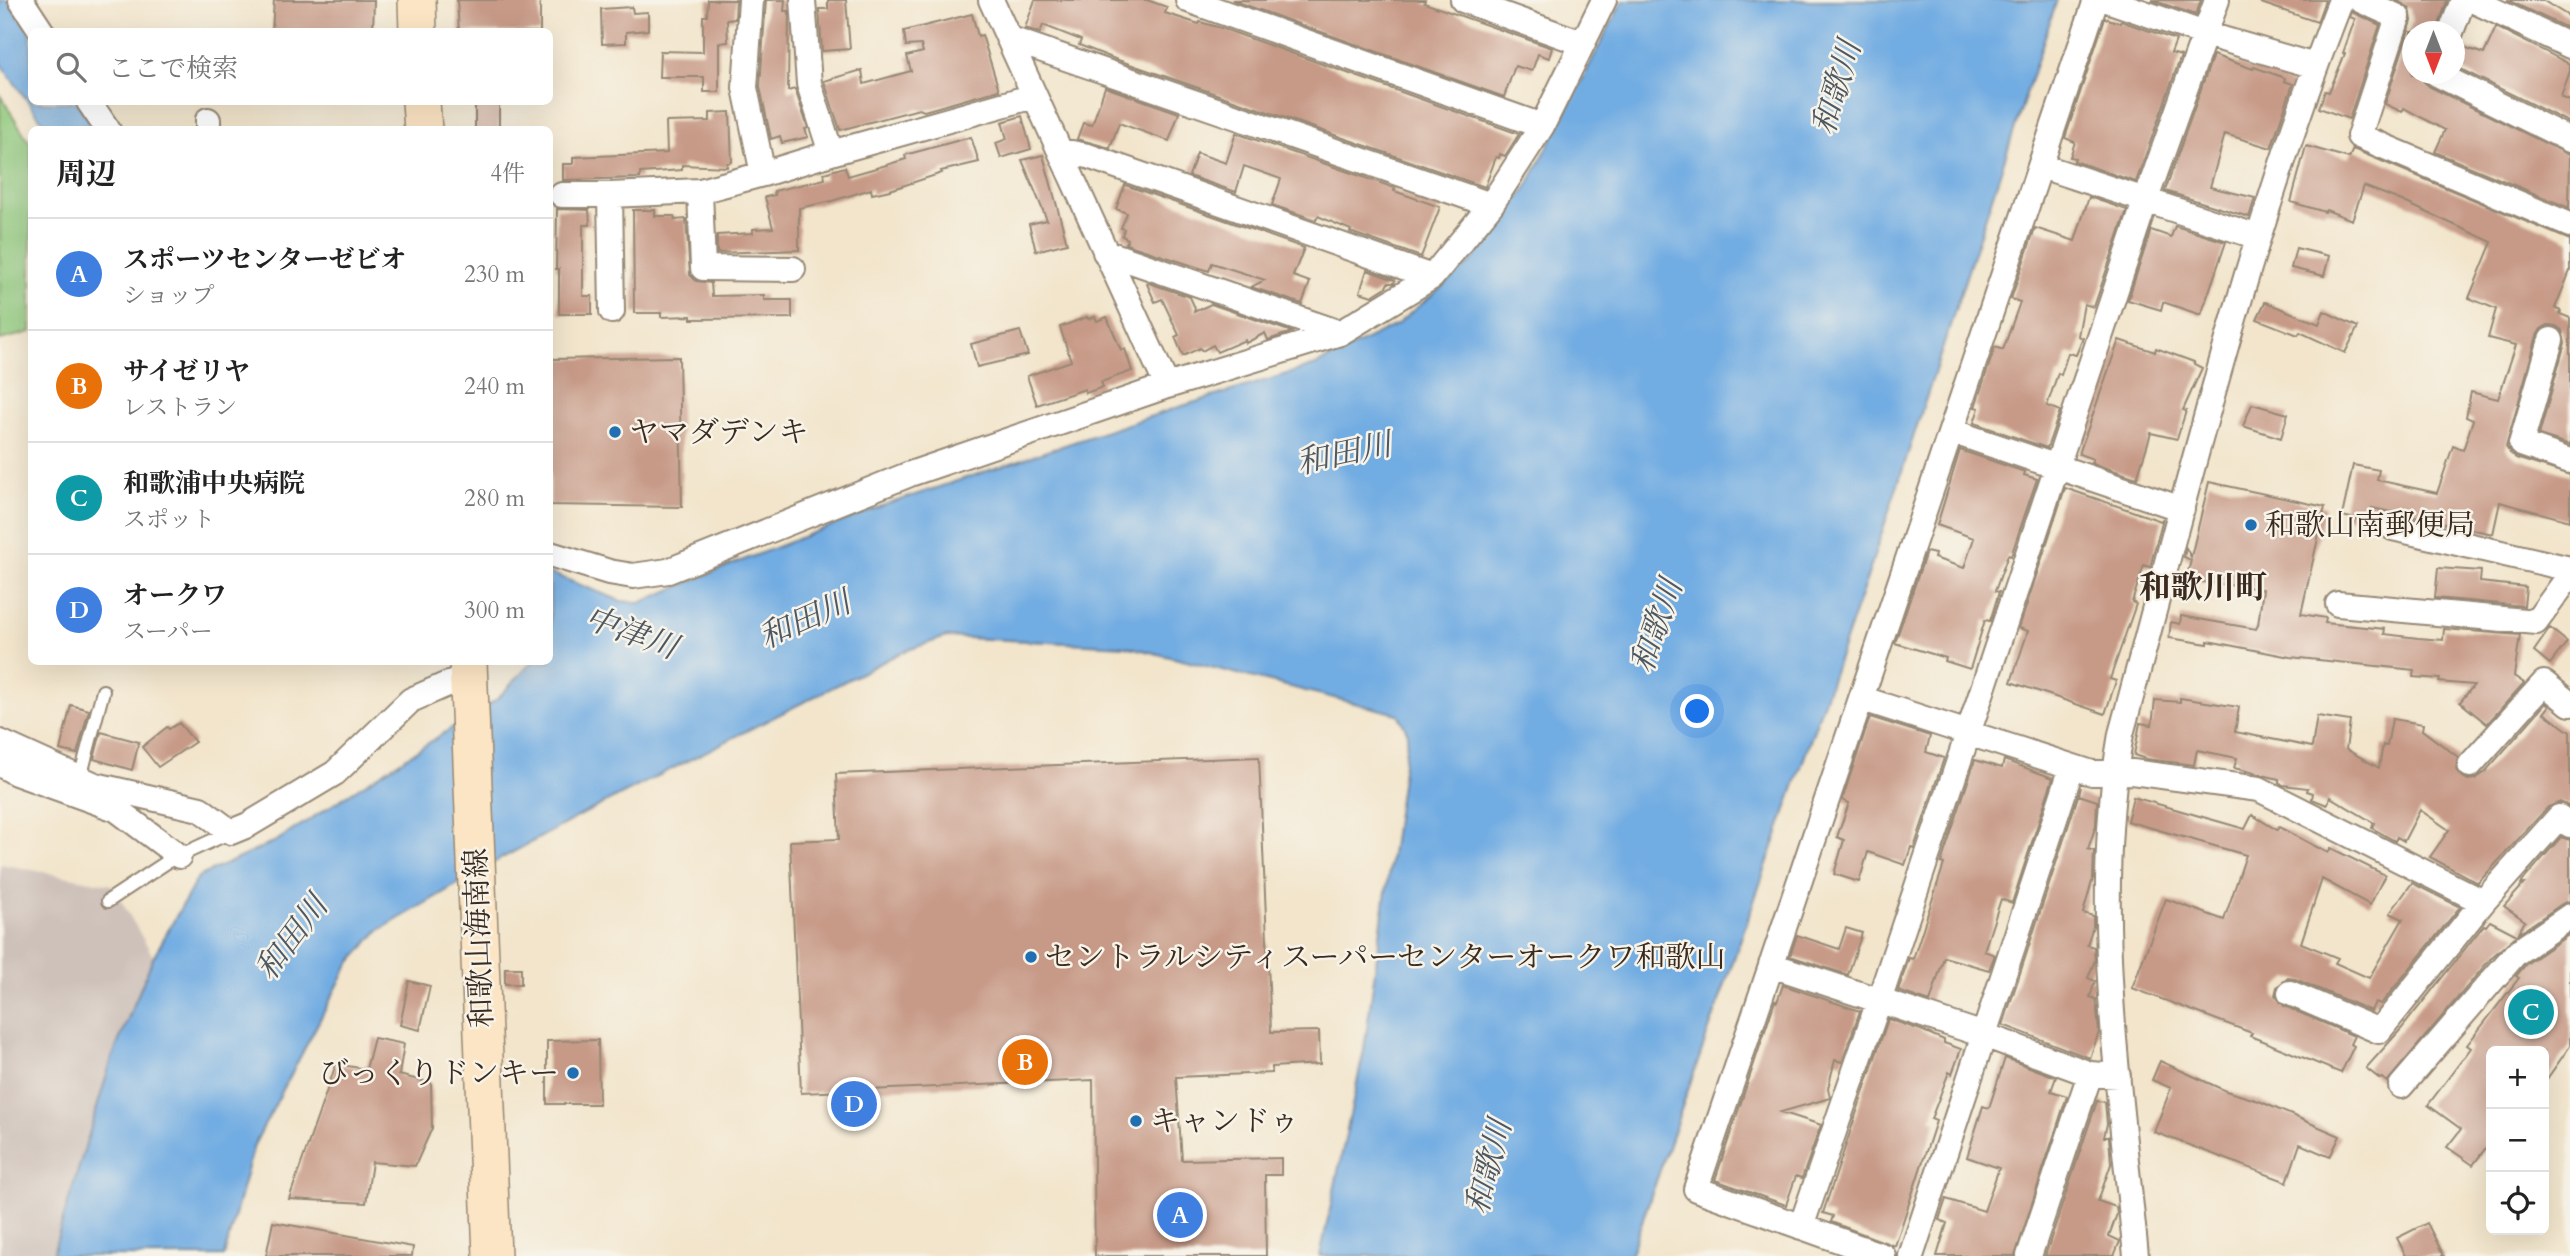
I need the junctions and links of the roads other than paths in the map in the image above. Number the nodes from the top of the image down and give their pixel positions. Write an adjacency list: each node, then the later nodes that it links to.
1 (21, 0): 18 (street)
2 (417, 0): 19 (main road)
3 (442, 0): 20 (main road)
4 (751, 0): 39 (street)
5 (803, 0): 37 (street)
6 (990, 0): 22 (street)
7 (1188, 0): 34 (street)
8 (1463, 0): 23 (street)
9 (1604, 0): 23 (street)
10 (2096, 0): 38 (street)
11 (2106, 0): 21 (street)
12 (2217, 0): 21 (street)
13 (2341, 0): 25 (street)
14 (2360, 0): 45 (street)
15 (2463, 0): 17 (street)
16 (2472, 0): 24 (street)
17 (2455, 21)
18 (39, 28)
19 (418, 28)
20 (443, 28)
21 (2206, 34): 25 (street); 43 (street)
22 (1008, 38): 27 (street); 44 (street)
23 (1583, 43): 34 (street)
24 (2570, 46)
25 (2315, 66): 46 (street)
26 (2457, 84): 35 (street)
27 (1034, 96): 36 (street); 37 (street)
28 (91, 105): 31 (street)
29 (421, 105): 32 (main road)
30 (446, 105): 33 (main road)
31 (105, 126)
32 (423, 126)
33 (447, 126)
34 (1542, 126): 44 (street)
35 (2570, 140)
36 (1060, 151): 47 (street); 49 (street)
37 (831, 153): 39 (street)
38 (2042, 166): 43 (street); 54 (street)
39 (763, 174): 40 (street)
40 (700, 191): 42 (street); 48 (street)
41 (562, 195): 42 (street)
42 (610, 195): 50 (street)
43 (2146, 199): 46 (street); 56 (street)
44 (1491, 205): 49 (street)
45 (2570, 225)
46 (2258, 237): 57 (street)
47 (1105, 252): 51 (street); 53 (street)
48 (793, 269)
49 (1432, 276): 51 (street)
50 (612, 311)
51 (1340, 333): 53 (street)
52 (2551, 340): 55 (street)
53 (1167, 386): 59 (street)
54 (1951, 431): 56 (street); 65 (street)
55 (2570, 461)
56 (2057, 467): 57 (street); 67 (street)
57 (2182, 509): 72 (street)
58 (2393, 528): 60 (street)
59 (553, 555)
60 (2570, 569)
61 (2570, 575): 62 (street)
62 (2339, 604)
63 (456, 682): 75 (street); 78 (main road, 和歌山海南線)
64 (103, 691): 73 (lane)
65 (1863, 699): 67 (street); 81 (street)
66 (2570, 704): 70 (street)
67 (1968, 733): 71 (street); 83 (street)
68 (0, 743): 73 (street)
69 (0, 764): 76 (street)
70 (2470, 765)
71 (2072, 767): 72 (street); 84 (street)
72 (2114, 774): 79 (street); 86 (street)
73 (80, 778): 75 (street)
74 (2570, 825): 79 (street)
75 (231, 832): 76 (lane)
76 (179, 856): 77 (lane)
77 (108, 901)
78 (465, 902): 89 (main road, 和歌山海南線); 90 (main road, 和歌山海南線)
79 (2483, 902): 82 (street)
80 (2570, 916): 87 (street)
81 (1771, 965): 83 (street); 88 (street)
82 (2290, 992)
83 (1880, 1001): 84 (street); 88 (street)
84 (1984, 1035): 85 (street); 92 (street)
85 (2090, 1074): 86 (street); 93 (street)
86 (2118, 1076): 94 (street)
87 (2400, 1086)
88 (1801, 1227): 91 (street)
89 (467, 1256)
90 (492, 1256)
91 (1883, 1256)
92 (1911, 1256)
93 (2029, 1256)
94 (2136, 1256)

